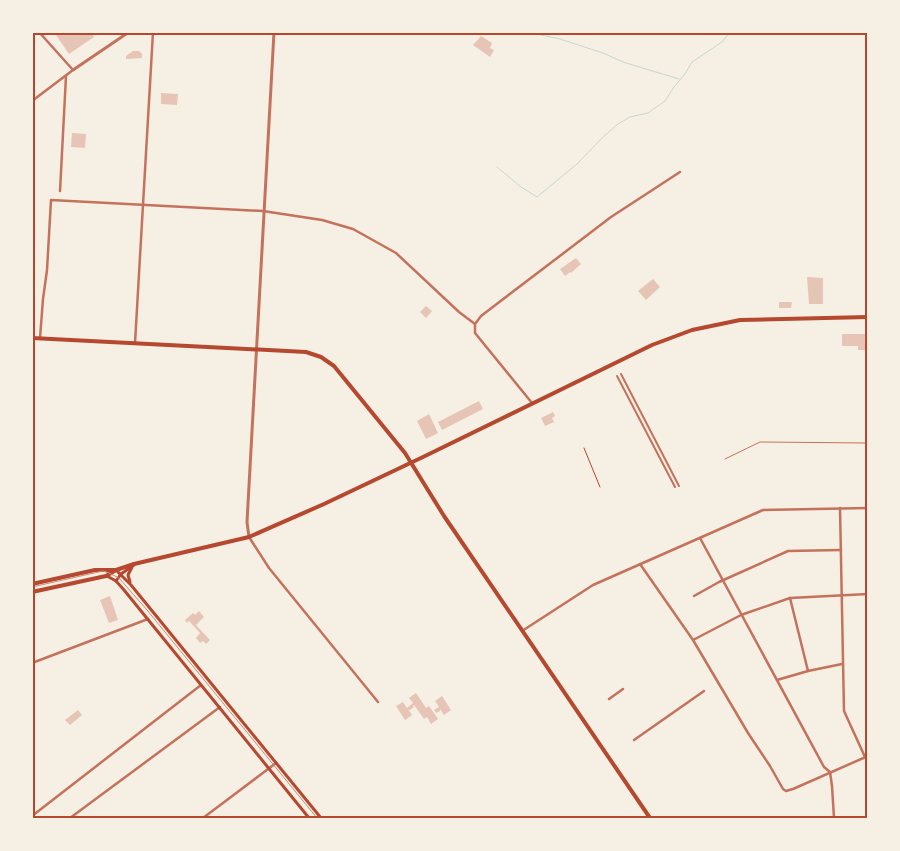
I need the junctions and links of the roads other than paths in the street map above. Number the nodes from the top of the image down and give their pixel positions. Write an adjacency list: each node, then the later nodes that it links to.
1 (39, 32): 5 (street)
2 (129, 32): 5 (street)
3 (153, 32): 10 (street)
4 (274, 32): 11 (street)
5 (73, 70): 6 (street)
6 (66, 76): 7 (street); 9 (street)
7 (32, 101)
8 (680, 172): 13 (street)
9 (60, 191)
10 (143, 205): 11 (street); 15 (street); 16 (street)
11 (263, 211): 13 (street); 17 (street)
12 (868, 317): 20 (main road)
13 (474, 324): 20 (street)
14 (32, 338): 15 (main road)
15 (40, 338): 16 (main road)
16 (134, 342): 17 (main road)
17 (256, 348): 23 (main road); 28 (street)
18 (621, 374): 24 (street)
19 (618, 376): 25 (street)
20 (532, 403): 23 (main road)
21 (868, 443): 22 (lane)
22 (725, 459)
23 (411, 462): 28 (main road); 47 (main road)
24 (679, 486)
25 (675, 487)
26 (840, 508): 27 (street); 29 (street); 30 (street)
27 (868, 508)
28 (249, 537): 31 (main road); 57 (street)
29 (700, 538): 32 (street); 37 (street)
30 (841, 550): 37 (street); 42 (street)
31 (134, 564): 33 (main road); 34 (main road); 39 (main road)
32 (640, 564): 47 (street); 48 (street)
33 (116, 570): 34 (main road); 35 (main road); 38 (main road)
34 (121, 574): 36 (main road); 39 (main road)
35 (106, 576): 36 (main road); 40 (main road)
36 (116, 581): 46 (main road)
37 (722, 581): 43 (street); 45 (street)
38 (32, 584)
39 (131, 585): 61 (main road)
40 (32, 592)
41 (868, 594): 42 (street)
42 (841, 595): 44 (street); 50 (street)
43 (694, 596)
44 (790, 598): 45 (street); 51 (street)
45 (740, 615): 48 (street); 52 (street)
46 (148, 619): 49 (street); 53 (main road)
47 (522, 631): 69 (main road)
48 (693, 640): 63 (street)
49 (32, 663)
50 (842, 664): 51 (street); 60 (street)
51 (808, 671): 52 (street)
52 (777, 680): 63 (street)
53 (201, 684): 58 (main road); 64 (street)
54 (623, 689): 56 (street)
55 (704, 691): 59 (street)
56 (609, 699)
57 (378, 702)
58 (220, 707): 62 (main road); 65 (street)
59 (634, 740)
60 (866, 757): 63 (street)
61 (276, 763): 62 (street); 68 (main road)
62 (269, 769): 66 (street); 67 (main road)
63 (830, 772): 70 (street)
64 (32, 816)
65 (70, 818)
66 (203, 818)
67 (309, 818)
68 (321, 818)
69 (650, 818)
70 (834, 818)

